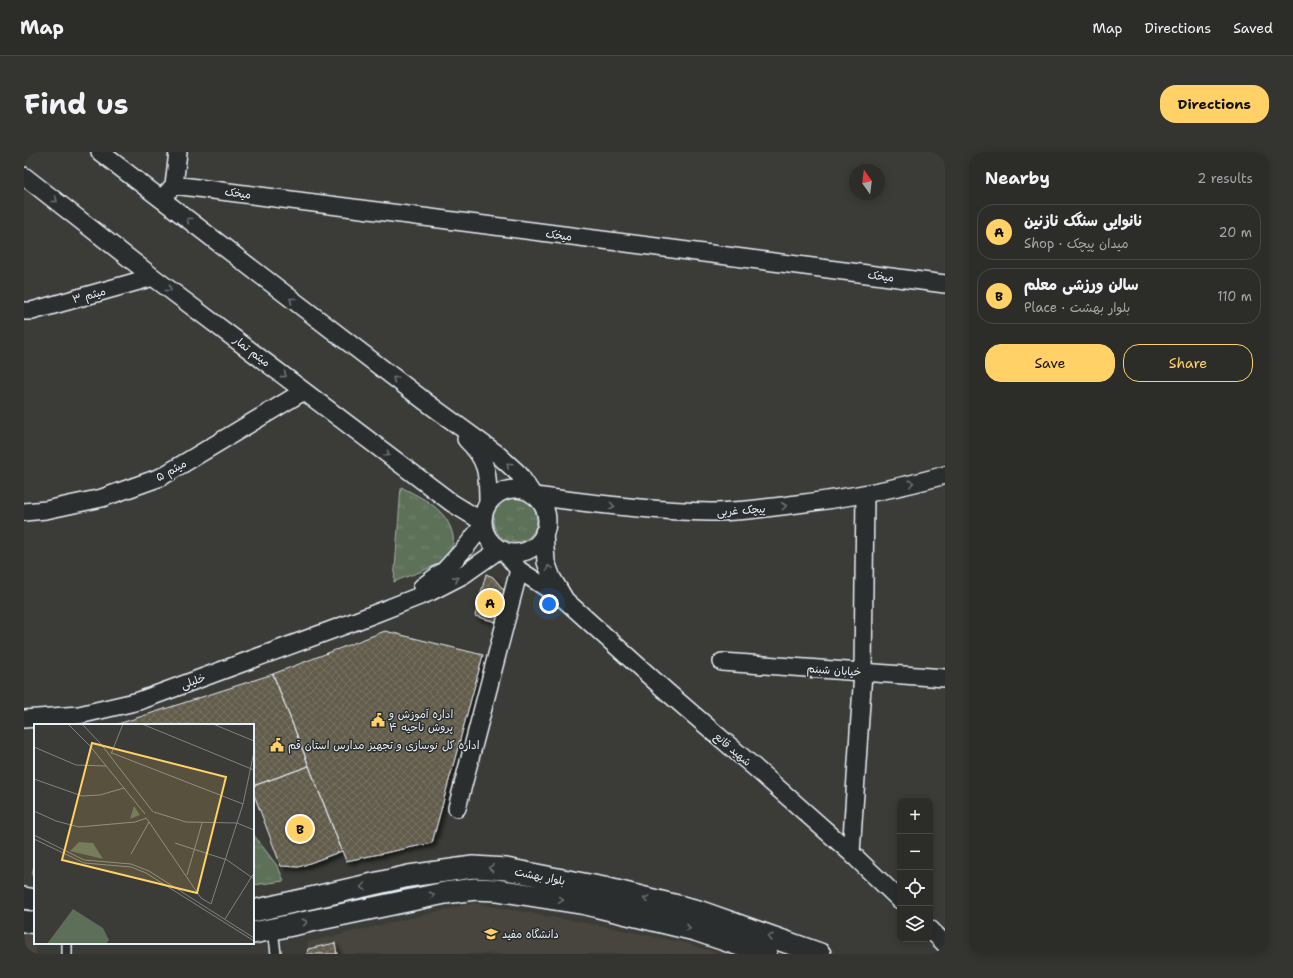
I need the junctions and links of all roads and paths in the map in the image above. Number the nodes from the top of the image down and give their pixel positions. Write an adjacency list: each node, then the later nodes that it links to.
1 (100, 152): 5 (street)
2 (178, 152): 4 (street)
3 (24, 176): 6 (street, میثم تمار, one-way to 6)
4 (174, 185): 5 (street); 7 (street, میخک)
5 (162, 199): 10 (street, one-way to 5)
6 (153, 277): 8 (street, میثم ۳); 9 (street, میثم تمار, one-way to 9)
7 (945, 284)
8 (24, 311)
9 (304, 390): 16 (street, میثم ۵); 18 (street, میثم تمار, one-way to 18)
10 (426, 402): 13 (street, one-way to 10); 15 (street)
11 (945, 475): 12 (street, پیچک غربی, one-way to 11)
12 (865, 494): 14 (street, پیچک غربی, one-way to 12); 25 (street)
13 (534, 495): 14 (street, پیچک غربی); 15 (street); 17 (street)
14 (573, 501): 17 (street)
15 (488, 503): 18 (street)
16 (24, 512)
17 (546, 513): 19 (street)
18 (483, 523): 20 (street); 23 (street)
19 (544, 532): 20 (street); 22 (street, one-way to 19)
20 (502, 550): 21 (street); 23 (street, one-way to 20)
21 (519, 570): 22 (street); 28 (street)
22 (565, 600): 29 (street, شهید قانع)
23 (356, 621): 27 (street, خلیلی)
24 (722, 662): 25 (street, خیابان شبنم)
25 (863, 672): 26 (street, خیابان شبنم); 29 (street)
26 (945, 678)
27 (24, 719)
28 (457, 808)
29 (851, 853): 30 (street, شهید قانع)
30 (897, 897)
31 (24, 898): 32 (street)
32 (34, 900)
33 (254, 910): 42 (street, بلوار بهشت, one-way to 33)
34 (24, 921): 35 (street)
35 (34, 923)
36 (273, 929): 38 (street, بلوار بهشت); 40 (lane); 41 (street, بلوار بهشت, one-way to 41)
37 (933, 932): 39 (street)
38 (254, 933)
39 (945, 944)
40 (276, 954)
41 (766, 954)
42 (820, 954)

